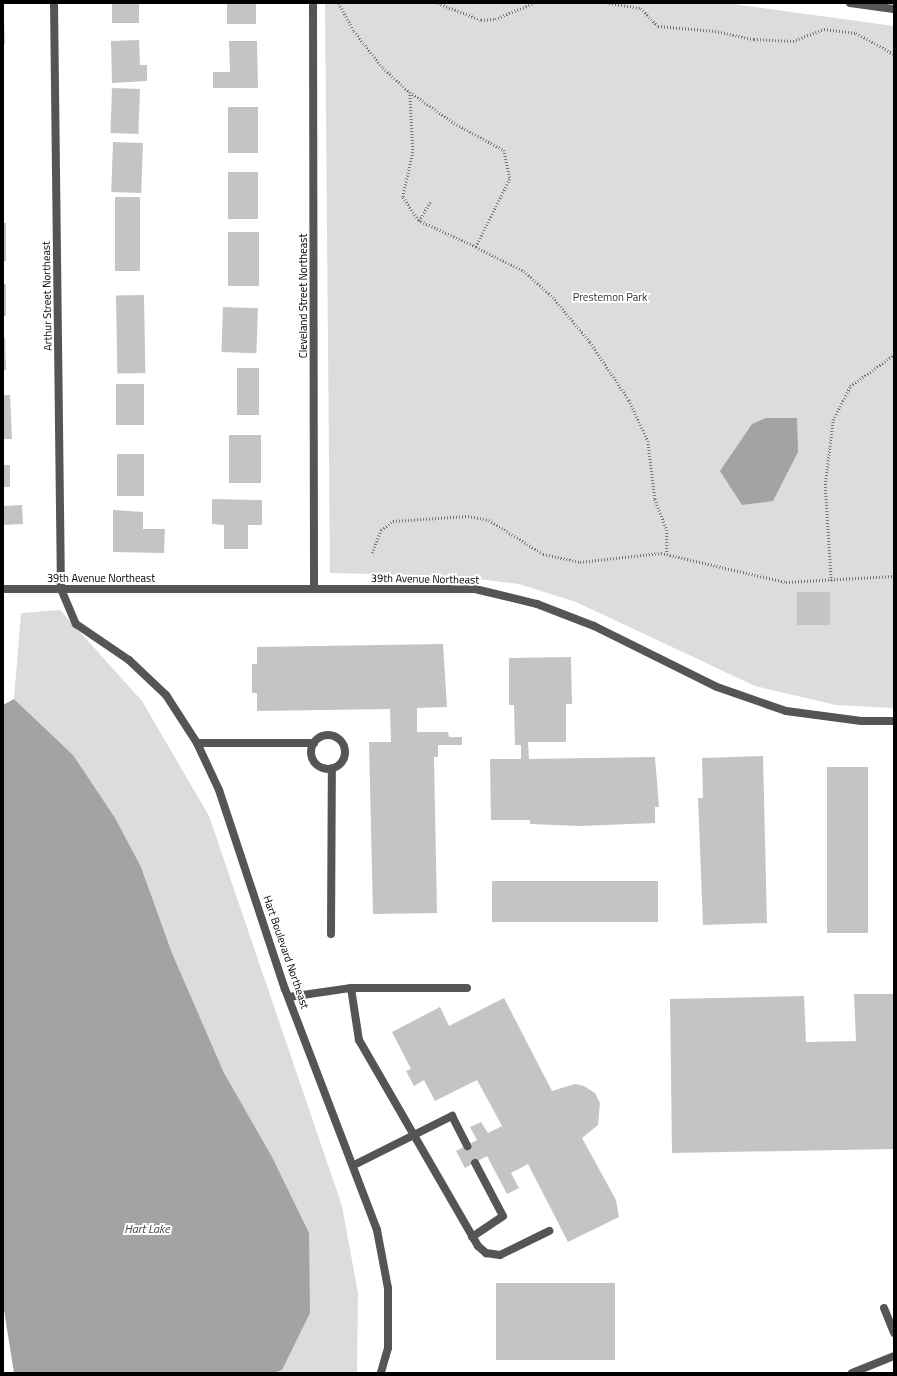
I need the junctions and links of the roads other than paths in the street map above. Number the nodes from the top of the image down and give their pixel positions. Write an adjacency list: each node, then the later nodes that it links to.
1 (54, 3): 6 (street, Arthur Street Northeast)
2 (313, 3): 7 (street, Cleveland Street Northeast)
3 (850, 3): 4 (street)
4 (894, 9)
5 (3, 589): 6 (street, 39th Avenue Northeast)
6 (61, 589): 7 (street, 39th Avenue Northeast); 10 (street, Hart Boulevard Northeast)
7 (314, 589): 8 (street, 39th Avenue Northeast)
8 (894, 722)
9 (314, 742): 10 (street); 11 (street); 11 (street)
10 (197, 743): 15 (street, Hart Boulevard Northeast)
11 (332, 769): 12 (street)
12 (331, 934)
13 (351, 988): 14 (street); 15 (street); 16 (street)
14 (467, 988)
15 (289, 997): 19 (street, Hart Boulevard Northeast)
16 (414, 1135): 17 (street); 19 (street); 21 (street)
17 (467, 1146)
18 (475, 1162): 21 (street)
19 (354, 1166): 25 (street, Hart Boulevard Northeast)
20 (549, 1231): 21 (street)
21 (472, 1237)
22 (884, 1308): 23 (street)
23 (894, 1333)
24 (894, 1356): 26 (street)
25 (381, 1373)
26 (852, 1373)

